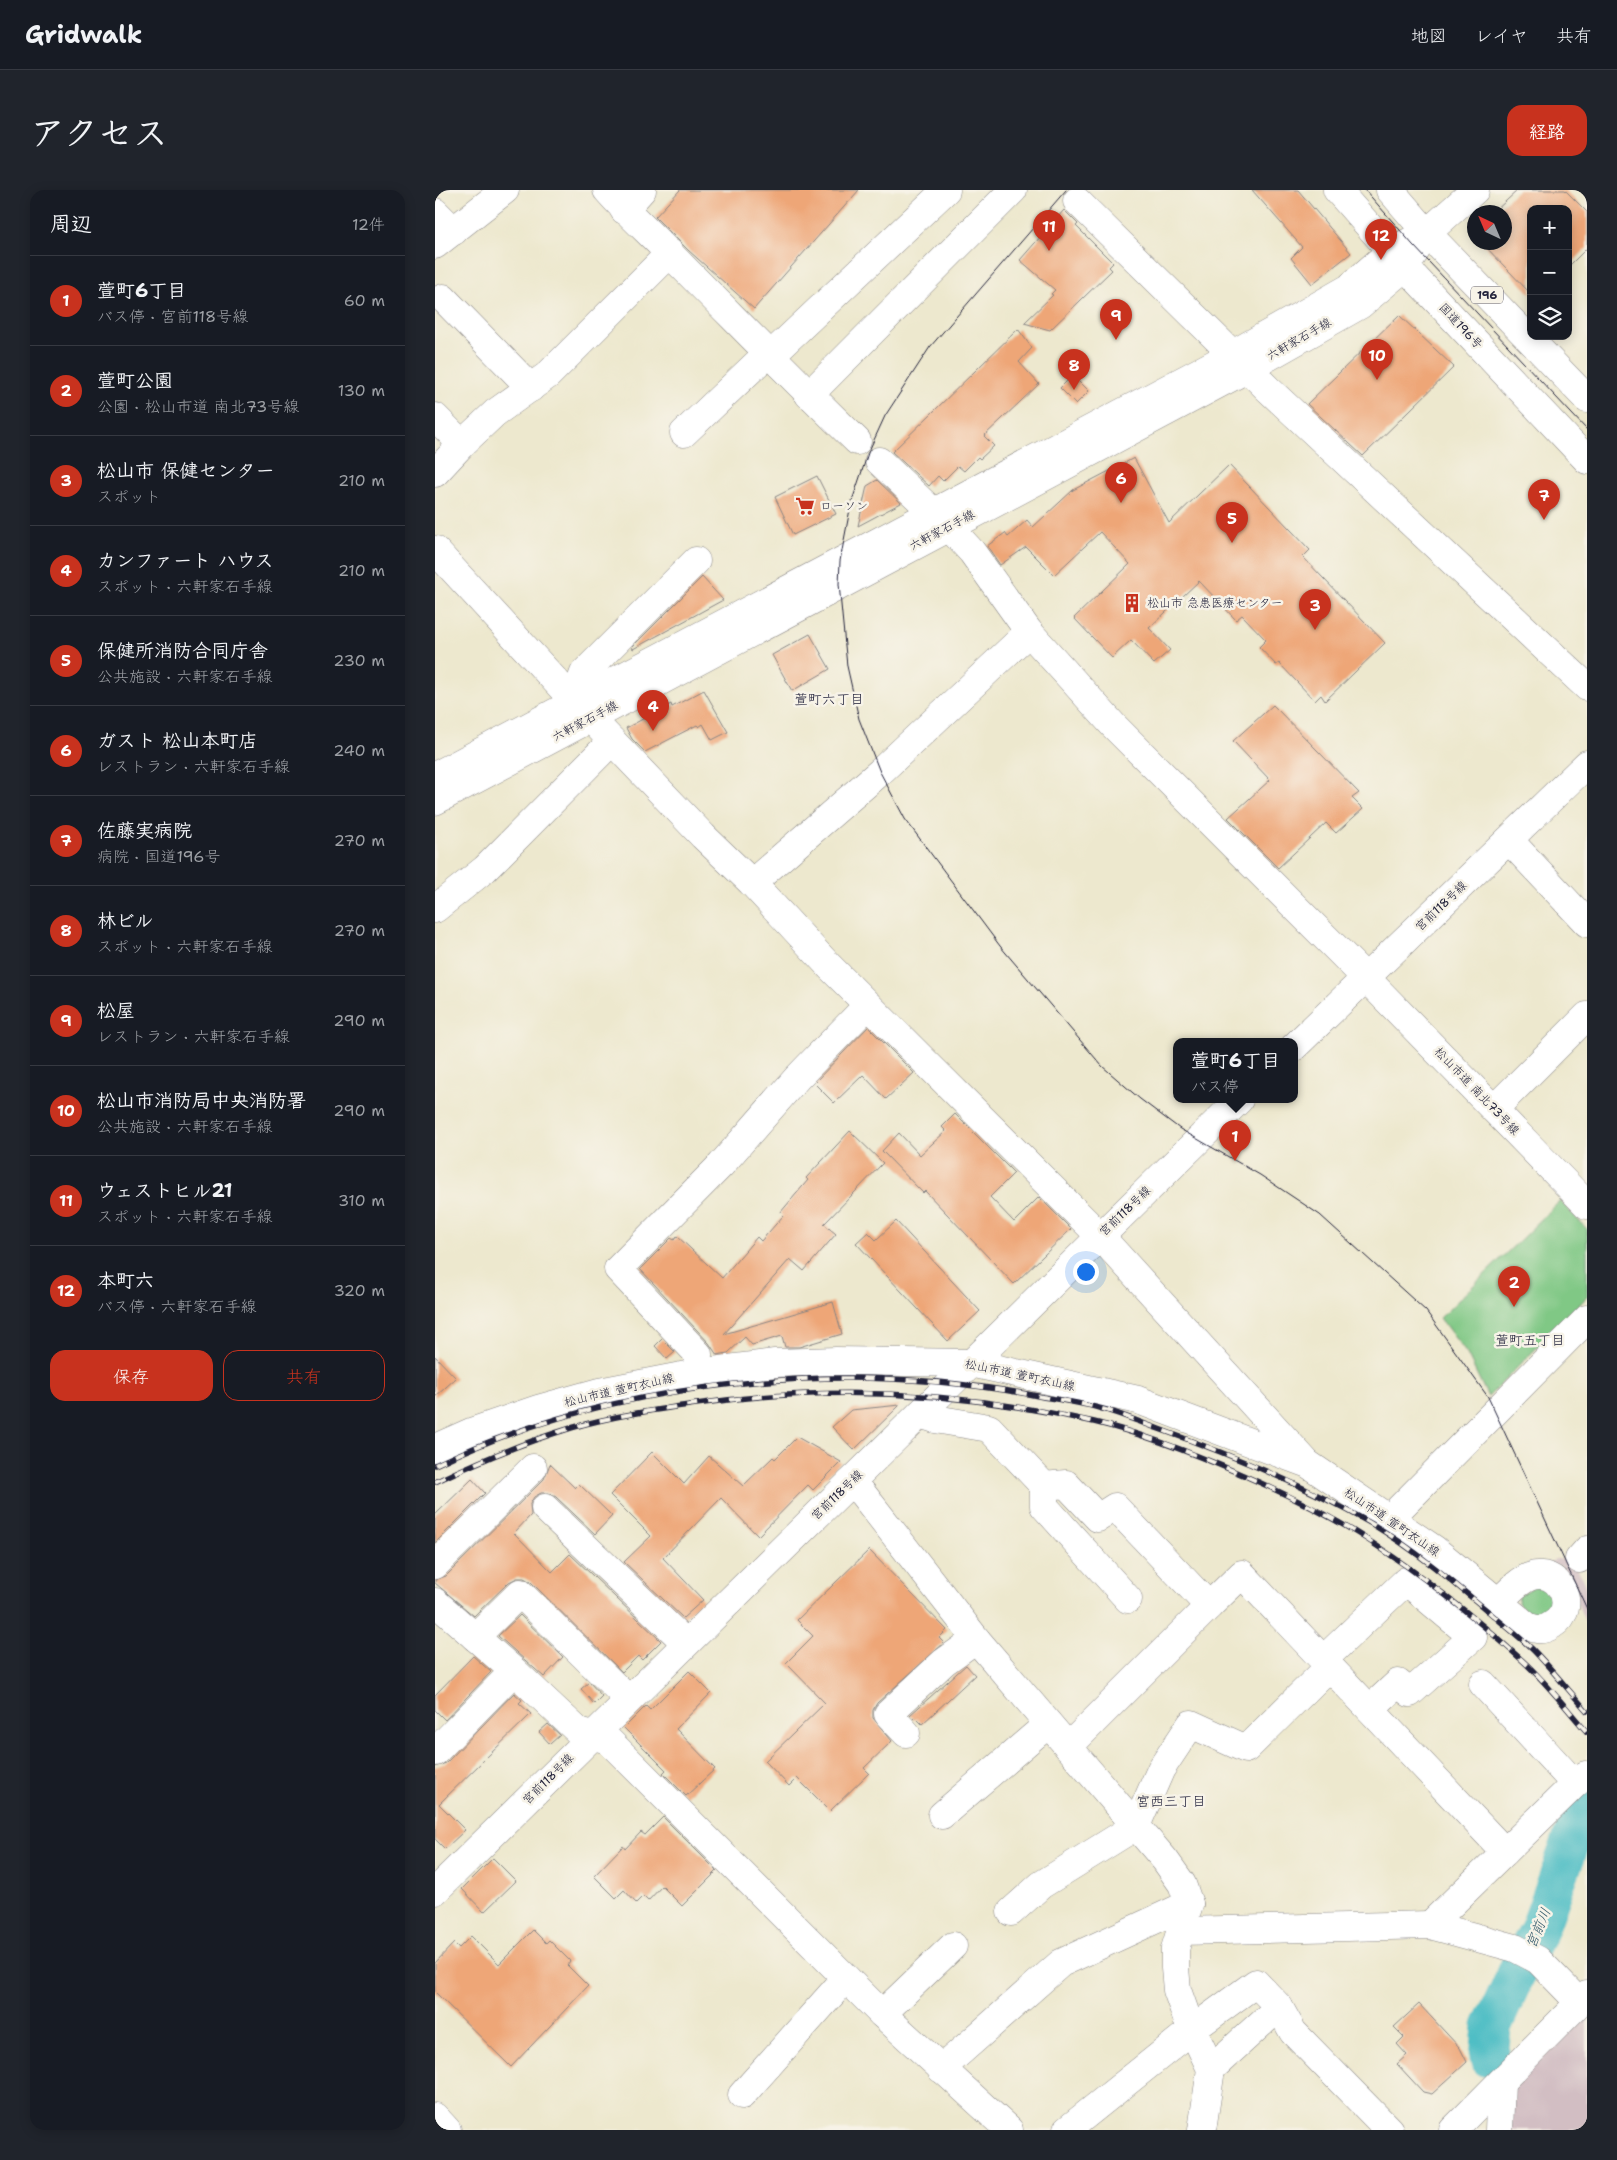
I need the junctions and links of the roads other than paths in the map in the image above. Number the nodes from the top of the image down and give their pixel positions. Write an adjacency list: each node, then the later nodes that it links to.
1 (505, 190): 12 (main road)
2 (642, 190): 8 (main road)
3 (946, 190): 16 (main road)
4 (1013, 190): 19 (main road)
5 (1337, 190): 14 (main road, 国道196号)
6 (1390, 190): 11 (main road, 196)
7 (1475, 190): 11 (main road, 六軒家石手線)
8 (615, 200): 13 (main road)
9 (1077, 201): 17 (main road)
10 (435, 212): 12 (main road)
11 (1427, 233): 14 (main road, 六軒家石手線); 20 (main road, 196)
12 (445, 238)
13 (670, 253): 16 (main road); 18 (main road)
14 (1398, 259): 17 (main road, 六軒家石手線); 25 (main road, 国道196号)
15 (443, 298): 18 (main road)
16 (768, 355): 19 (main road); 22 (main road)
17 (1240, 361): 28 (main road, 六軒家石手線); 32 (main road)
18 (531, 388): 24 (main road)
19 (809, 395): 23 (main road)
20 (1587, 399)
21 (435, 417): 24 (main road)
22 (684, 433)
23 (857, 442)
24 (462, 444): 27 (main road)
25 (1587, 460)
26 (879, 461): 28 (main road, 松山市道 南北73号線)
27 (435, 473)
28 (941, 519): 31 (main road, 松山市道 南北73号線); 33 (main road, 六軒家石手線)
29 (435, 550): 33 (main road)
30 (696, 561): 33 (main road)
31 (1029, 632): 39 (main road); 42 (main road, 松山市道 南北73号線)
32 (1587, 687)
33 (582, 710): 34 (main road); 36 (main road, 六軒家石手線); 37 (main road, 六軒家石手線)
34 (612, 741): 39 (main road); 40 (main road)
35 (1587, 764): 38 (main road, 宮前118号線)
36 (435, 776)
37 (435, 801)
38 (1509, 840): 41 (main road); 42 (main road, 宮前118号線)
39 (751, 883): 43 (main road)
40 (435, 909)
41 (1587, 923)
42 (1366, 978): 45 (main road, 宮前118号線); 47 (main road, 松山市道 南北73号線)
43 (868, 1004): 49 (main road); 52 (main road)
44 (1587, 1016): 47 (main road)
45 (1298, 1044)
46 (1236, 1103): 49 (main road, 宮前118号線)
47 (1494, 1109): 48 (main road, 松山市道 南北73号線)
48 (1587, 1205)
49 (1100, 1236): 51 (main road, 宮前118号線); 55 (main road)
50 (1587, 1319): 60 (main road)
51 (971, 1363): 52 (main road, 松山市道 萱町衣山線); 53 (main road, 宮前118号線); 55 (main road, 松山市道 萱町衣山線)
52 (697, 1373): 54 (main road, 松山市道 萱町衣山線)
53 (920, 1414): 57 (main road, 宮前118号線); 58 (main road)
54 (435, 1448)
55 (1307, 1464): 60 (main road, 松山市道 萱町衣山線)
56 (533, 1468): 61 (main road)
57 (850, 1483): 67 (main road); 68 (main road, 宮前118号線)
58 (1043, 1486): 62 (main road); 65 (main road)
59 (545, 1508): 68 (main road)
60 (1389, 1519): 64 (main road, 松山市道 萱町衣山線)
61 (435, 1565)
62 (1128, 1599)
63 (435, 1602): 66 (main road)
64 (1499, 1602)
65 (1209, 1606): 69 (main road); 77 (main road)
66 (475, 1637): 70 (main road); 72 (main road)
67 (976, 1639): 74 (main road); 75 (main road)
68 (686, 1643): 72 (main road, 宮前118号線)
69 (1325, 1664): 73 (main road); 73 (main road); 81 (main road)
70 (514, 1671): 76 (main road); 78 (main road)
71 (1483, 1684): 79 (main road)
72 (628, 1699): 76 (main road, 宮前118号線)
73 (1370, 1709): 82 (main road)
74 (1048, 1724): 77 (main road); 80 (main road)
75 (906, 1733)
76 (592, 1735): 83 (main road, 宮前118号線); 89 (main road)
77 (1068, 1747): 81 (main road)
78 (435, 1752)
79 (1583, 1778): 82 (main road)
80 (941, 1815)
81 (1136, 1826): 84 (main road); 85 (main road)
82 (1505, 1852): 86 (main road)
83 (435, 1890)
84 (1189, 1904): 87 (main road); 94 (main road)
85 (1011, 1912)
86 (1430, 1925): 87 (main road); 90 (main road)
87 (1180, 1931): 93 (main road)
88 (953, 1946): 92 (main road)
89 (846, 1978): 92 (main road); 97 (main road)
90 (1583, 1998): 96 (main road)
91 (1279, 2007): 93 (main road); 95 (main road); 103 (main road)
92 (882, 2014): 94 (main road)
93 (1193, 2029): 95 (main road); 101 (main road)
94 (941, 2069): 100 (main road)
95 (1211, 2069): 102 (main road)
96 (1499, 2084): 104 (main road); 105 (main road)
97 (742, 2095)
98 (435, 2117): 99 (main road)
99 (447, 2130)
100 (1009, 2130)
101 (1067, 2130)
102 (1202, 2130)
103 (1389, 2130)
104 (1453, 2130)
105 (1499, 2130)

